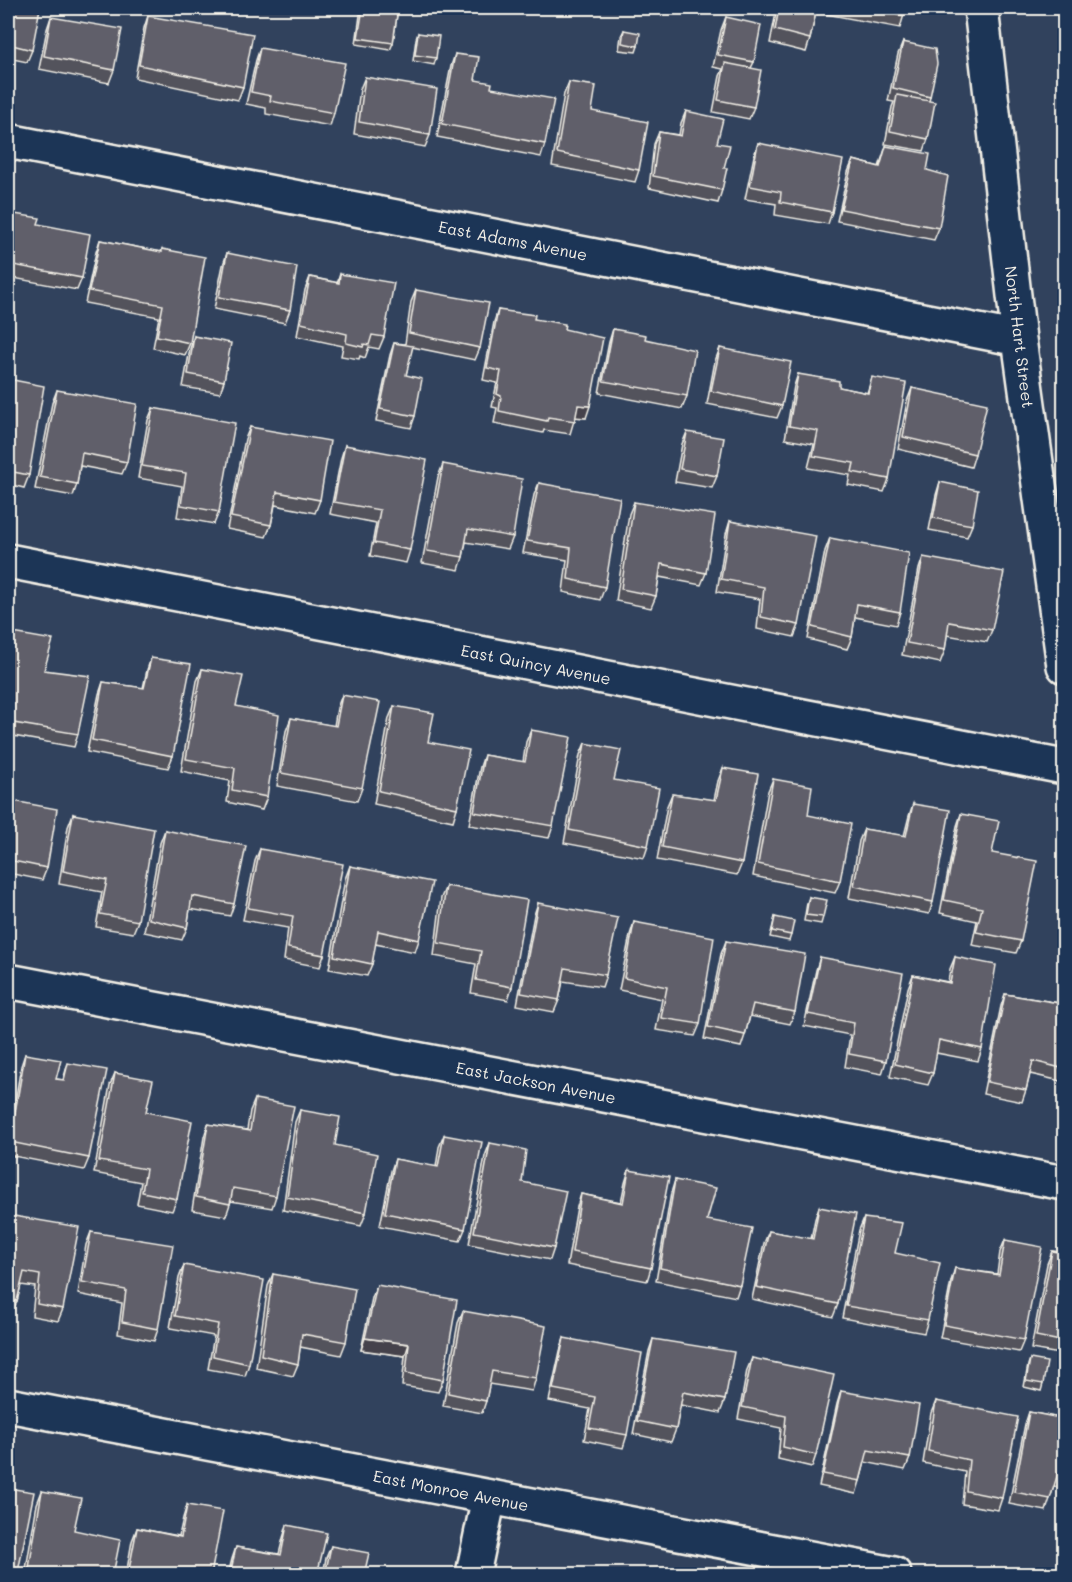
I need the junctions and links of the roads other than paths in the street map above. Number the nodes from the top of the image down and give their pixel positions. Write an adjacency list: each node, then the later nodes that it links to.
1 (981, 8): 3 (street, North Hart Street)
2 (8, 141): 3 (street, East Adams Avenue)
3 (1019, 339): 5 (street, North Hart Street)
4 (8, 561): 6 (street, East Quincy Avenue)
5 (1065, 666)
6 (1065, 767)
7 (8, 981): 8 (street, East Jackson Avenue)
8 (1065, 1183)
9 (8, 1405): 10 (street, East Monroe Avenue)
10 (489, 1497): 11 (street); 12 (street, East Monroe Avenue)
11 (472, 1575)
12 (894, 1575)

